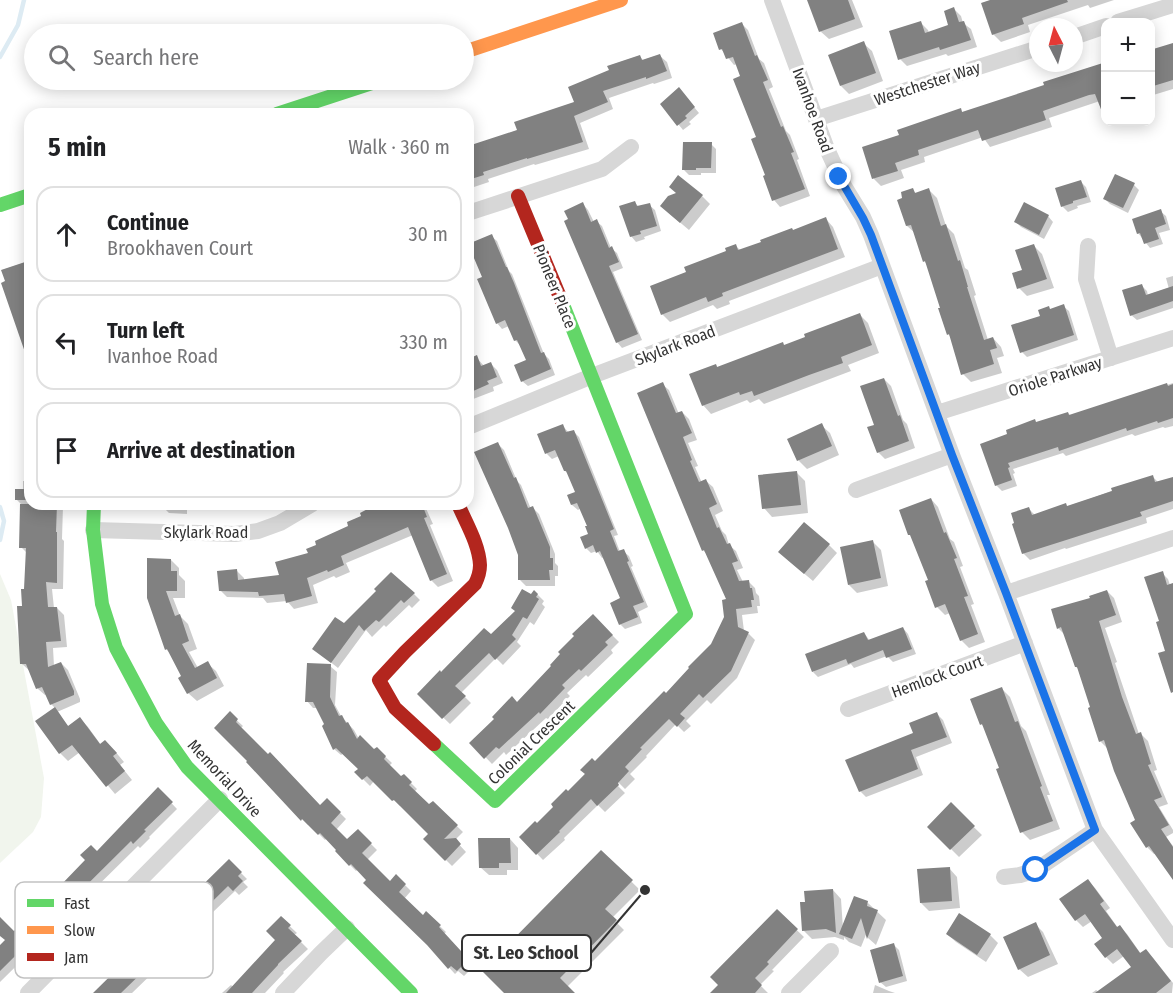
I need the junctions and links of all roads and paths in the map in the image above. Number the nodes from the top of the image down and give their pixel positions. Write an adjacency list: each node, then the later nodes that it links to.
1 (621, 0): 7 (street)
2 (772, 0): 11 (street, Ivanhoe Road)
3 (1173, 5): 4 (street)
4 (1131, 18)
5 (1101, 28): 6 (street)
6 (1083, 33)
7 (474, 49)
8 (1029, 51): 11 (street, Westchester Way)
9 (350, 90): 10 (street)
10 (295, 108)
11 (816, 119): 18 (street, Ivanhoe Road)
12 (631, 147): 13 (street)
13 (518, 196): 16 (street); 21 (street, Pioneer Place)
14 (24, 197): 15 (street)
15 (0, 205)
16 (474, 211)
17 (1088, 246): 20 (street)
18 (882, 266): 21 (street, Skylark Road); 22 (street, Ivanhoe Road)
19 (1173, 338): 20 (street, Oriole Parkway)
20 (1111, 358): 22 (street, Oriole Parkway)
21 (592, 376): 23 (street, Skylark Road); 28 (street, Colonial Crescent)
22 (937, 413): 24 (street, Ivanhoe Road)
23 (474, 425)
24 (952, 455): 25 (street); 31 (street, Ivanhoe Road)
25 (856, 490)
26 (94, 510): 29 (street, Memorial Drive)
27 (302, 510): 29 (street, Skylark Road)
28 (460, 510)
29 (93, 530): 34 (street, Memorial Drive)
30 (1173, 538): 31 (street)
31 (1006, 593): 32 (street, Ivanhoe Road)
32 (1025, 644): 33 (street, Hemlock Court); 35 (street, Ivanhoe Road)
33 (848, 709)
34 (220, 799): 37 (street); 38 (street, Memorial Drive)
35 (1095, 830): 36 (street); 39 (street, Ivanhoe Road)
36 (1004, 877)
37 (138, 882)
38 (347, 928): 43 (street); 44 (street, Memorial Drive)
39 (1173, 940)
40 (831, 951): 45 (street)
41 (43, 978): 42 (street)
42 (28, 993)
43 (283, 993)
44 (411, 993)
45 (789, 993)

